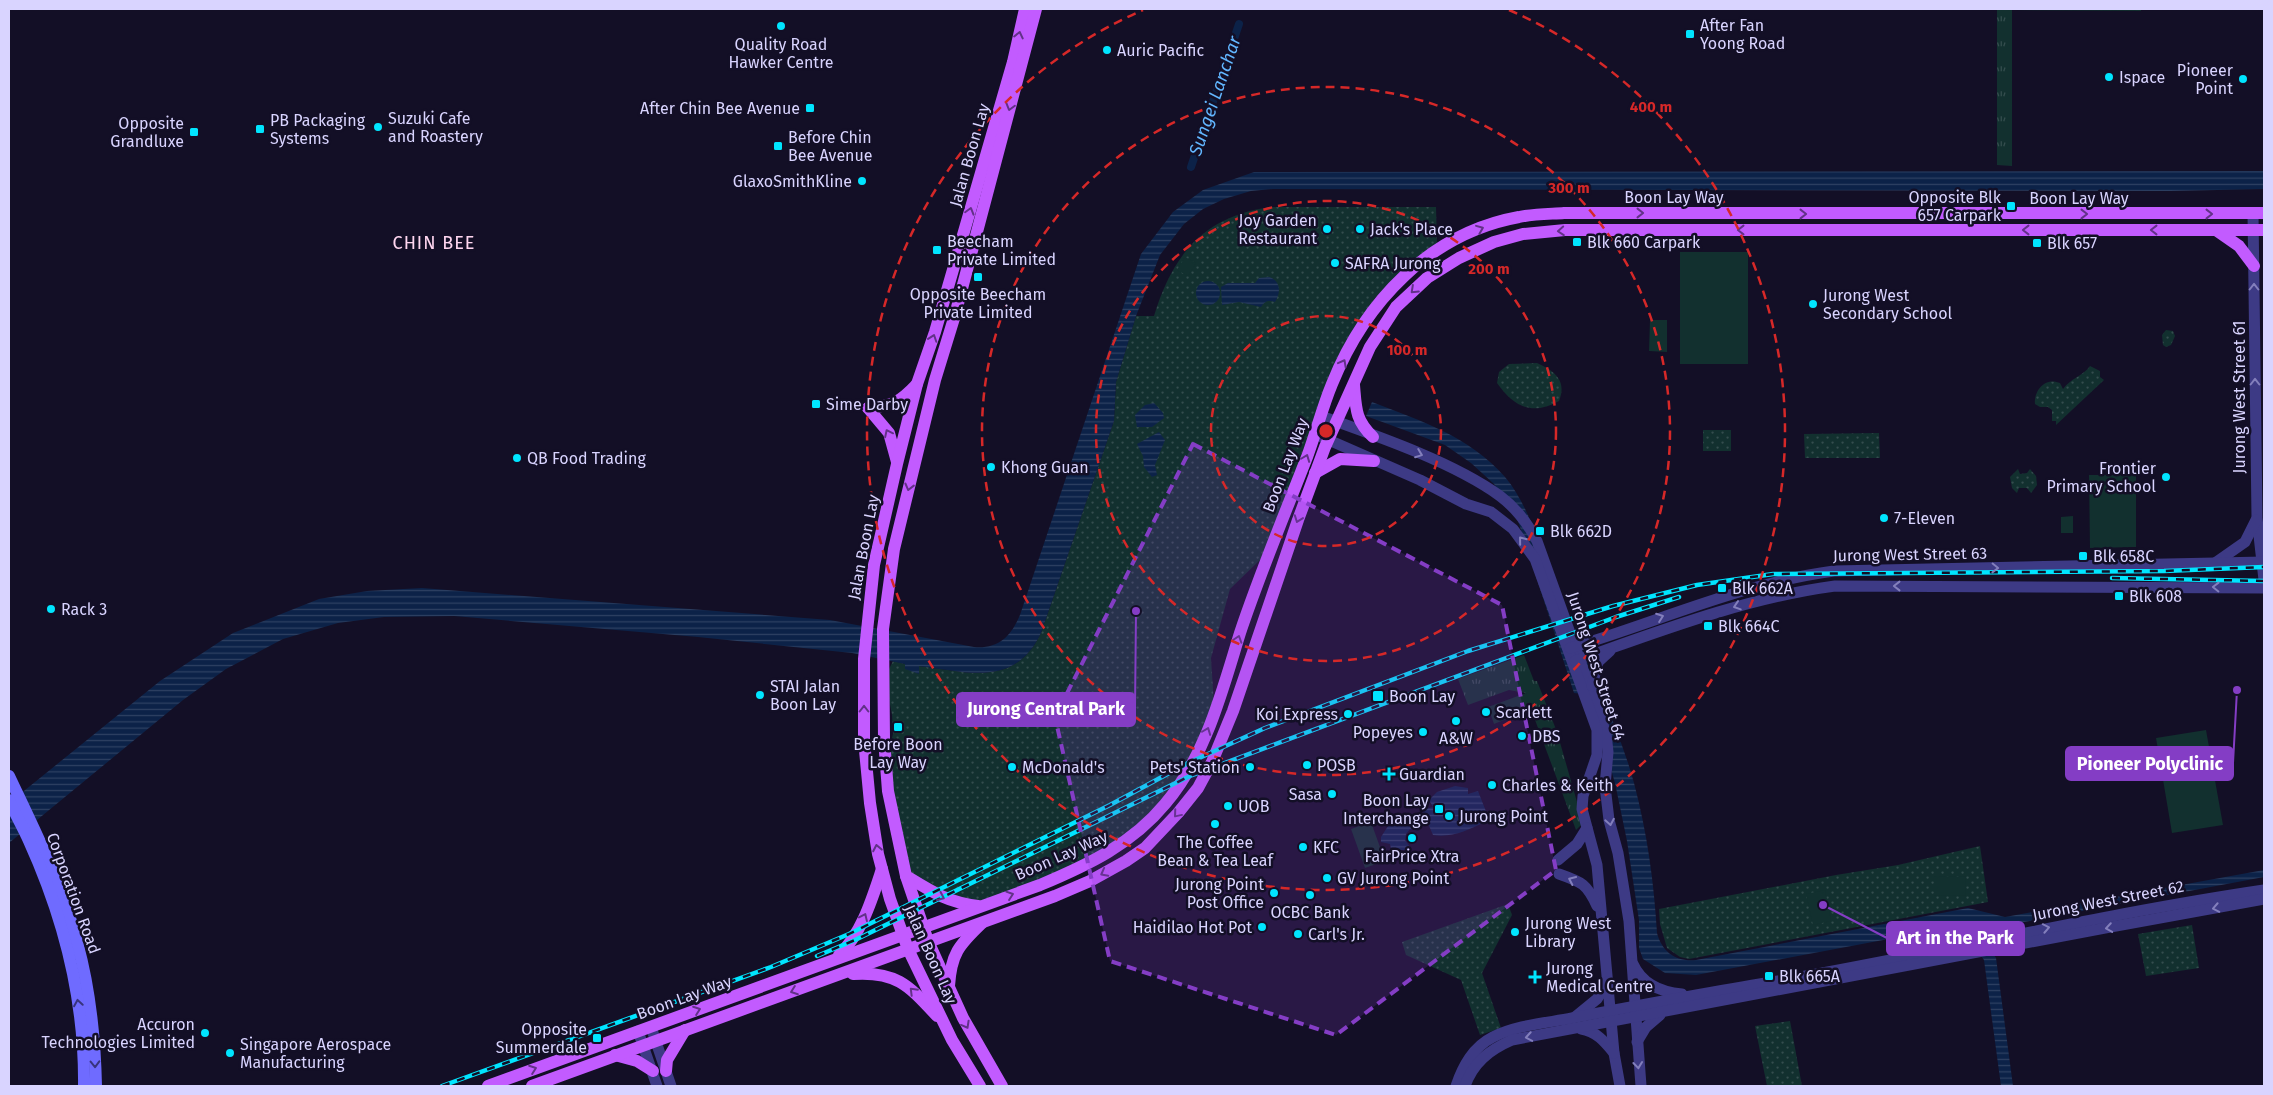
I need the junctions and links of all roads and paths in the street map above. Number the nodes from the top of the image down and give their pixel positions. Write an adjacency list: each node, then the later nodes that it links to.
1 (1025, 9): 8 (main road, Jalan Boon Lay, one-way to 1)
2 (1036, 9): 15 (main road, Jalan Boon Lay, one-way to 15)
3 (2259, 213): 5 (street, Jurong West Street 61); 9 (main road, Boon Lay Way, one-way to 3)
4 (2216, 230): 5 (main road, Boon Lay Way); 6 (main road); 7 (main road, Boon Lay Way, one-way to 7)
5 (2259, 230): 6 (street, Jurong West Street 61)
6 (2254, 266): 18 (street, Jurong West Street 61, one-way to 6)
7 (1354, 382): 10 (main road, Boon Lay Way); 12 (main road)
8 (917, 384): 16 (main road, Jalan Boon Lay); 16 (main road, one-way to 8)
9 (1321, 416): 10 (street, Jurong West Street 64); 11 (main road, Boon Lay Way)
10 (1337, 422): 12 (street, Jurong West Street 64); 13 (main road, Boon Lay Way)
11 (1315, 434): 13 (street, Jurong West Street 64); 37 (main road, Boon Lay Way, one-way to 11)
12 (1373, 437): 24 (street, Jurong West Street 64, one-way to 24)
13 (1328, 440): 14 (street, Jurong West Street 64); 17 (main road, Boon Lay Way)
14 (1374, 461): 17 (main road); 24 (street, Jurong West Street 64, one-way to 14)
15 (914, 467): 16 (main road); 34 (main road, Jalan Boon Lay, one-way to 34)
16 (896, 469): 32 (main road, Jalan Boon Lay, one-way to 16)
17 (1315, 473): 39 (main road, Boon Lay Way, one-way to 39)
18 (2257, 518): 19 (street, Jurong West Street 61); 20 (street)
19 (2263, 562): 20 (street, Jurong West Street 63); 21 (street, Jurong West Street 61)
20 (2213, 564): 24 (street, Jurong West Street 63, one-way to 20)
21 (2264, 580)
22 (2264, 588): 23 (street, Jurong West Street 63, one-way to 23)
23 (1620, 644): 25 (street, Jurong West Street 63); 26 (street)
24 (1572, 647): 25 (street, Jurong West Street 64)
25 (1576, 660): 26 (street, Jurong West Street 64); 29 (street, Jurong West Street 64)
26 (1592, 690): 45 (street, Jurong West Street 64, one-way to 45)
27 (9, 776): 28 (main road, Corporation Road)
28 (12, 799): 30 (main road, Corporation Road)
29 (1587, 828): 31 (street); 38 (street, Jurong West Street 64)
30 (30, 832): 66 (main road, Corporation Road, one-way to 30); 67 (main road, Corporation Road, one-way to 67)
31 (1558, 860)
32 (882, 869): 41 (main road, Jalan Boon Lay); 44 (main road, one-way to 32)
33 (1559, 874): 38 (street, one-way to 33)
34 (906, 876): 37 (main road, one-way to 37); 40 (main road, Jalan Boon Lay)
35 (2264, 890): 49 (street, Jurong West Street 62, one-way to 35)
36 (2264, 899): 52 (street, Jurong West Street 62, one-way to 52)
37 (980, 906): 40 (main road, Boon Lay Way)
38 (1602, 916): 47 (street, Jurong West Street 64)
39 (985, 921): 42 (main road, Boon Lay Way); 48 (main road)
40 (922, 926): 41 (main road, Boon Lay Way); 42 (main road, Jalan Boon Lay)
41 (902, 934): 43 (main road, Jalan Boon Lay); 44 (main road, Boon Lay Way)
42 (928, 941): 43 (main road, Boon Lay Way); 48 (main road, Jalan Boon Lay)
43 (908, 949): 46 (main road, Boon Lay Way); 57 (main road, Jalan Boon Lay)
44 (837, 957): 56 (main road, Boon Lay Way, one-way to 44)
45 (1630, 957): 49 (street); 50 (street, Jurong West Street 64)
46 (840, 974): 57 (main road, one-way to 46); 58 (main road, Boon Lay Way, one-way to 58)
47 (1608, 982): 51 (street, Jurong West Street 64); 54 (street)
48 (949, 988): 73 (main road, Jalan Boon Lay, one-way to 73)
49 (1691, 995): 50 (street, Jurong West Street 62)
50 (1634, 1006): 51 (street, Jurong West Street 62); 53 (street, Jurong West Street 64)
51 (1611, 1009): 54 (street, Jurong West Street 62); 55 (street, Jurong West Street 64)
52 (1667, 1012): 53 (street, Jurong West Street 62); 61 (street)
53 (1635, 1019): 55 (street, Jurong West Street 62); 61 (street, Jurong West Street 64)
54 (1575, 1023): 55 (street, Jurong West Street 62); 62 (street); 74 (street); 75 (street, one-way to 75)
55 (1613, 1023): 62 (street, Jurong West Street 64)
56 (651, 1026): 59 (main road, Boon Lay Way); 60 (street)
57 (947, 1027): 72 (main road, Jalan Boon Lay)
58 (685, 1030): 60 (main road, Boon Lay Way); 64 (main road)
59 (638, 1031): 60 (street); 68 (main road, Boon Lay Way, one-way to 59)
60 (650, 1043): 63 (main road, Boon Lay Way); 64 (street); 65 (street)
61 (1636, 1044): 77 (street, Jurong West Street 64, one-way to 77)
62 (1614, 1054): 76 (street, Jurong West Street 64)
63 (616, 1055): 65 (main road); 69 (main road, Boon Lay Way)
64 (666, 1071): 71 (street)
65 (653, 1072): 70 (street)
66 (84, 1086)
67 (96, 1086)
68 (488, 1086)
69 (532, 1086)
70 (657, 1086)
71 (671, 1086)
72 (980, 1086)
73 (1002, 1086)
74 (1456, 1086)
75 (1465, 1086)
76 (1620, 1086)
77 (1640, 1086)

